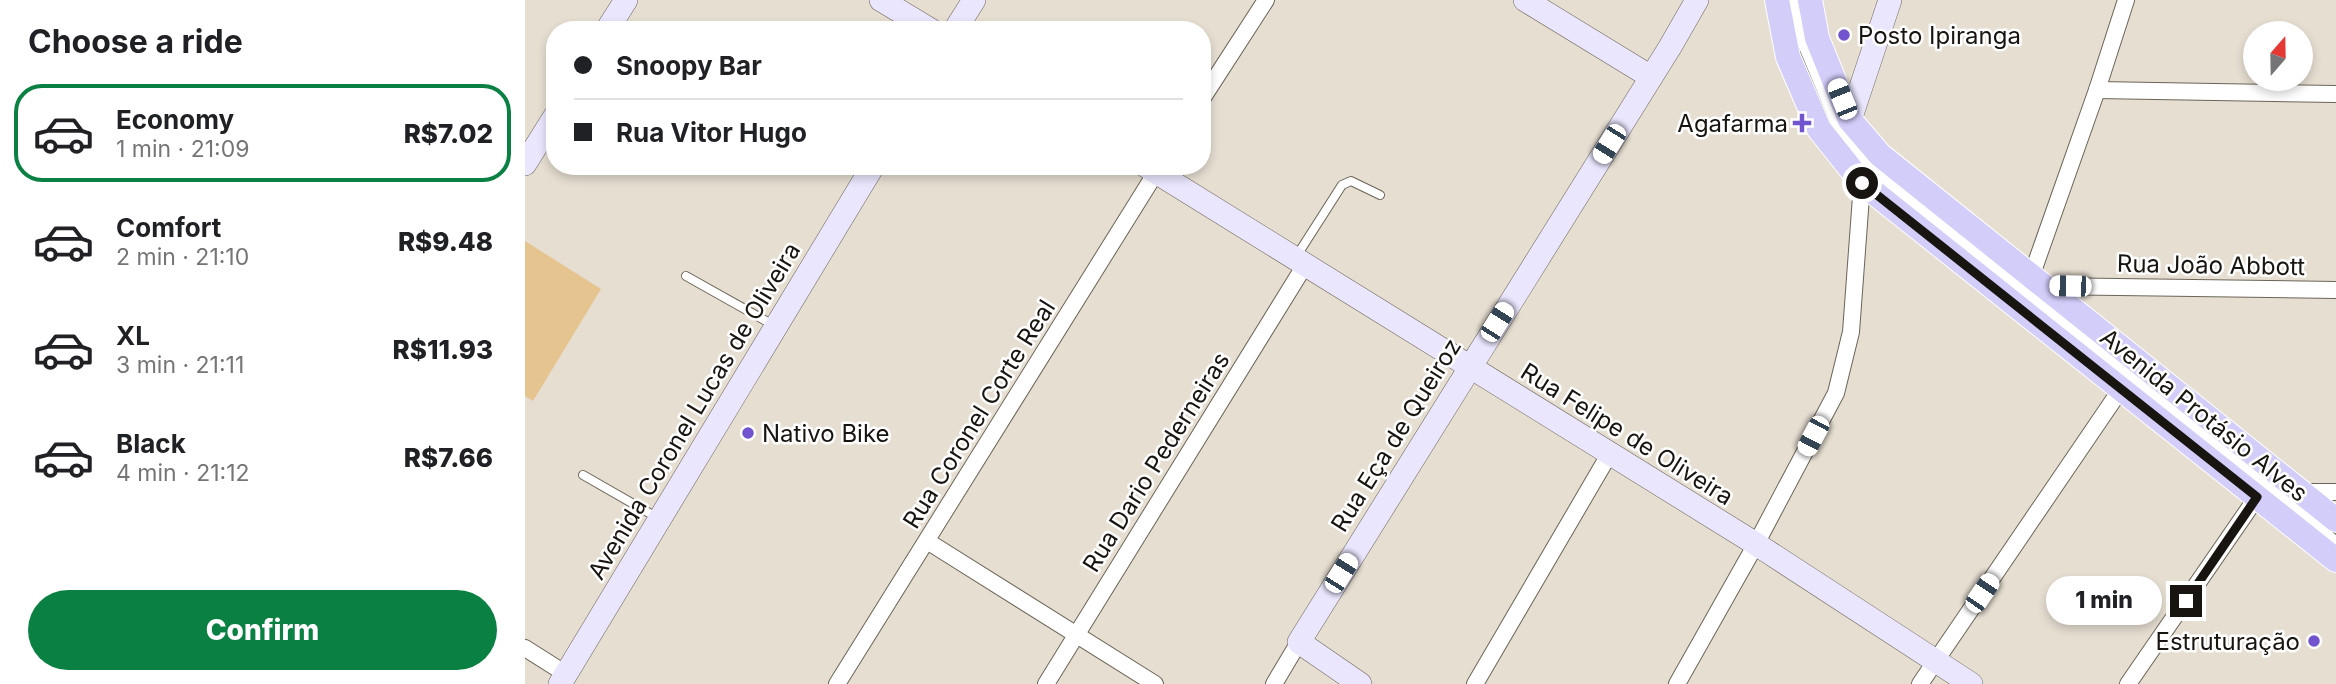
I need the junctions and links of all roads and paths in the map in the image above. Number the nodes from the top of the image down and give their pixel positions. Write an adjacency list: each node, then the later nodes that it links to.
1 (626, 0): 12 (street)
2 (881, 0): 13 (street)
3 (974, 0): 14 (street)
4 (1266, 0): 16 (street)
5 (1525, 0): 15 (street)
6 (1697, 0): 15 (street, Rua Eça de Queiroz)
7 (1777, 0): 25 (main road, Avenida Protásio Alves)
8 (1793, 0): 30 (lane)
9 (1810, 0): 19 (main road, Avenida Protásio Alves)
10 (1890, 0): 19 (street)
11 (2126, 0): 17 (street)
12 (613, 21)
13 (916, 21)
14 (961, 21)
15 (1651, 77): 35 (street, Rua Eça de Queiroz)
16 (1211, 85)
17 (2097, 90): 18 (street); 32 (street)
18 (2336, 94)
19 (1850, 120): 27 (main road, Avenida Protásio Alves)
20 (546, 130): 21 (street)
21 (525, 164)
22 (868, 175): 34 (street, Avenida Coronel Lucas de Oliveira)
23 (1150, 175): 47 (street, Rua Coronel Corte Real)
24 (1165, 175): 29 (street, Rua Felipe de Oliveira)
25 (1862, 183): 28 (main road, Avenida Protásio Alves); 48 (street)
26 (1380, 195): 29 (lane)
27 (1951, 212): 30 (lane); 32 (main road, Avenida Protásio Alves)
28 (1930, 237): 30 (lane); 36 (main road, Avenida Protásio Alves)
29 (1300, 262): 35 (street, Rua Felipe de Oliveira); 50 (street, Rua Dario Pederneiras)
30 (1989, 263): 37 (lane)
31 (686, 276): 34 (lane)
32 (2037, 281): 33 (street, Rua João Abbott); 39 (main road, Avenida Protásio Alves)
33 (2336, 290)
34 (776, 326): 44 (street, Avenida Coronel Lucas de Oliveira)
35 (1469, 366): 38 (street, Rua Felipe de Oliveira); 51 (street, Rua Eça de Queiroz)
36 (2121, 389): 43 (main road, Avenida Protásio Alves); 53 (street)
37 (2188, 422): 39 (lane); 43 (lane); 46 (lane)
38 (1610, 453): 48 (street, Rua Felipe de Oliveira); 60 (street)
39 (2277, 473): 41 (main road, Avenida Protásio Alves)
40 (583, 475): 44 (lane)
41 (2300, 492): 42 (street); 45 (main road, Avenida Protásio Alves)
42 (2336, 492)
43 (2257, 497): 49 (main road, Avenida Protásio Alves); 64 (street)
44 (659, 518): 54 (street, Avenida Coronel Lucas de Oliveira)
45 (2336, 520)
46 (2336, 540)
47 (927, 541): 50 (street); 55 (street, Rua Coronel Corte Real)
48 (1756, 544): 53 (street, Rua Felipe de Oliveira); 61 (street)
49 (2336, 560)
50 (1076, 636): 56 (street, Rua Dario Pederneiras); 57 (street)
51 (1299, 642): 58 (street, Rua Eça de Queiroz); 59 (street)
52 (525, 648): 54 (street)
53 (1936, 660): 62 (street); 63 (street, Rua Felipe de Oliveira)
54 (563, 679)
55 (837, 684)
56 (1047, 684)
57 (1155, 684)
58 (1273, 684)
59 (1360, 684)
60 (1475, 684)
61 (1678, 684)
62 (1920, 684)
63 (1971, 684)
64 (2128, 684)

